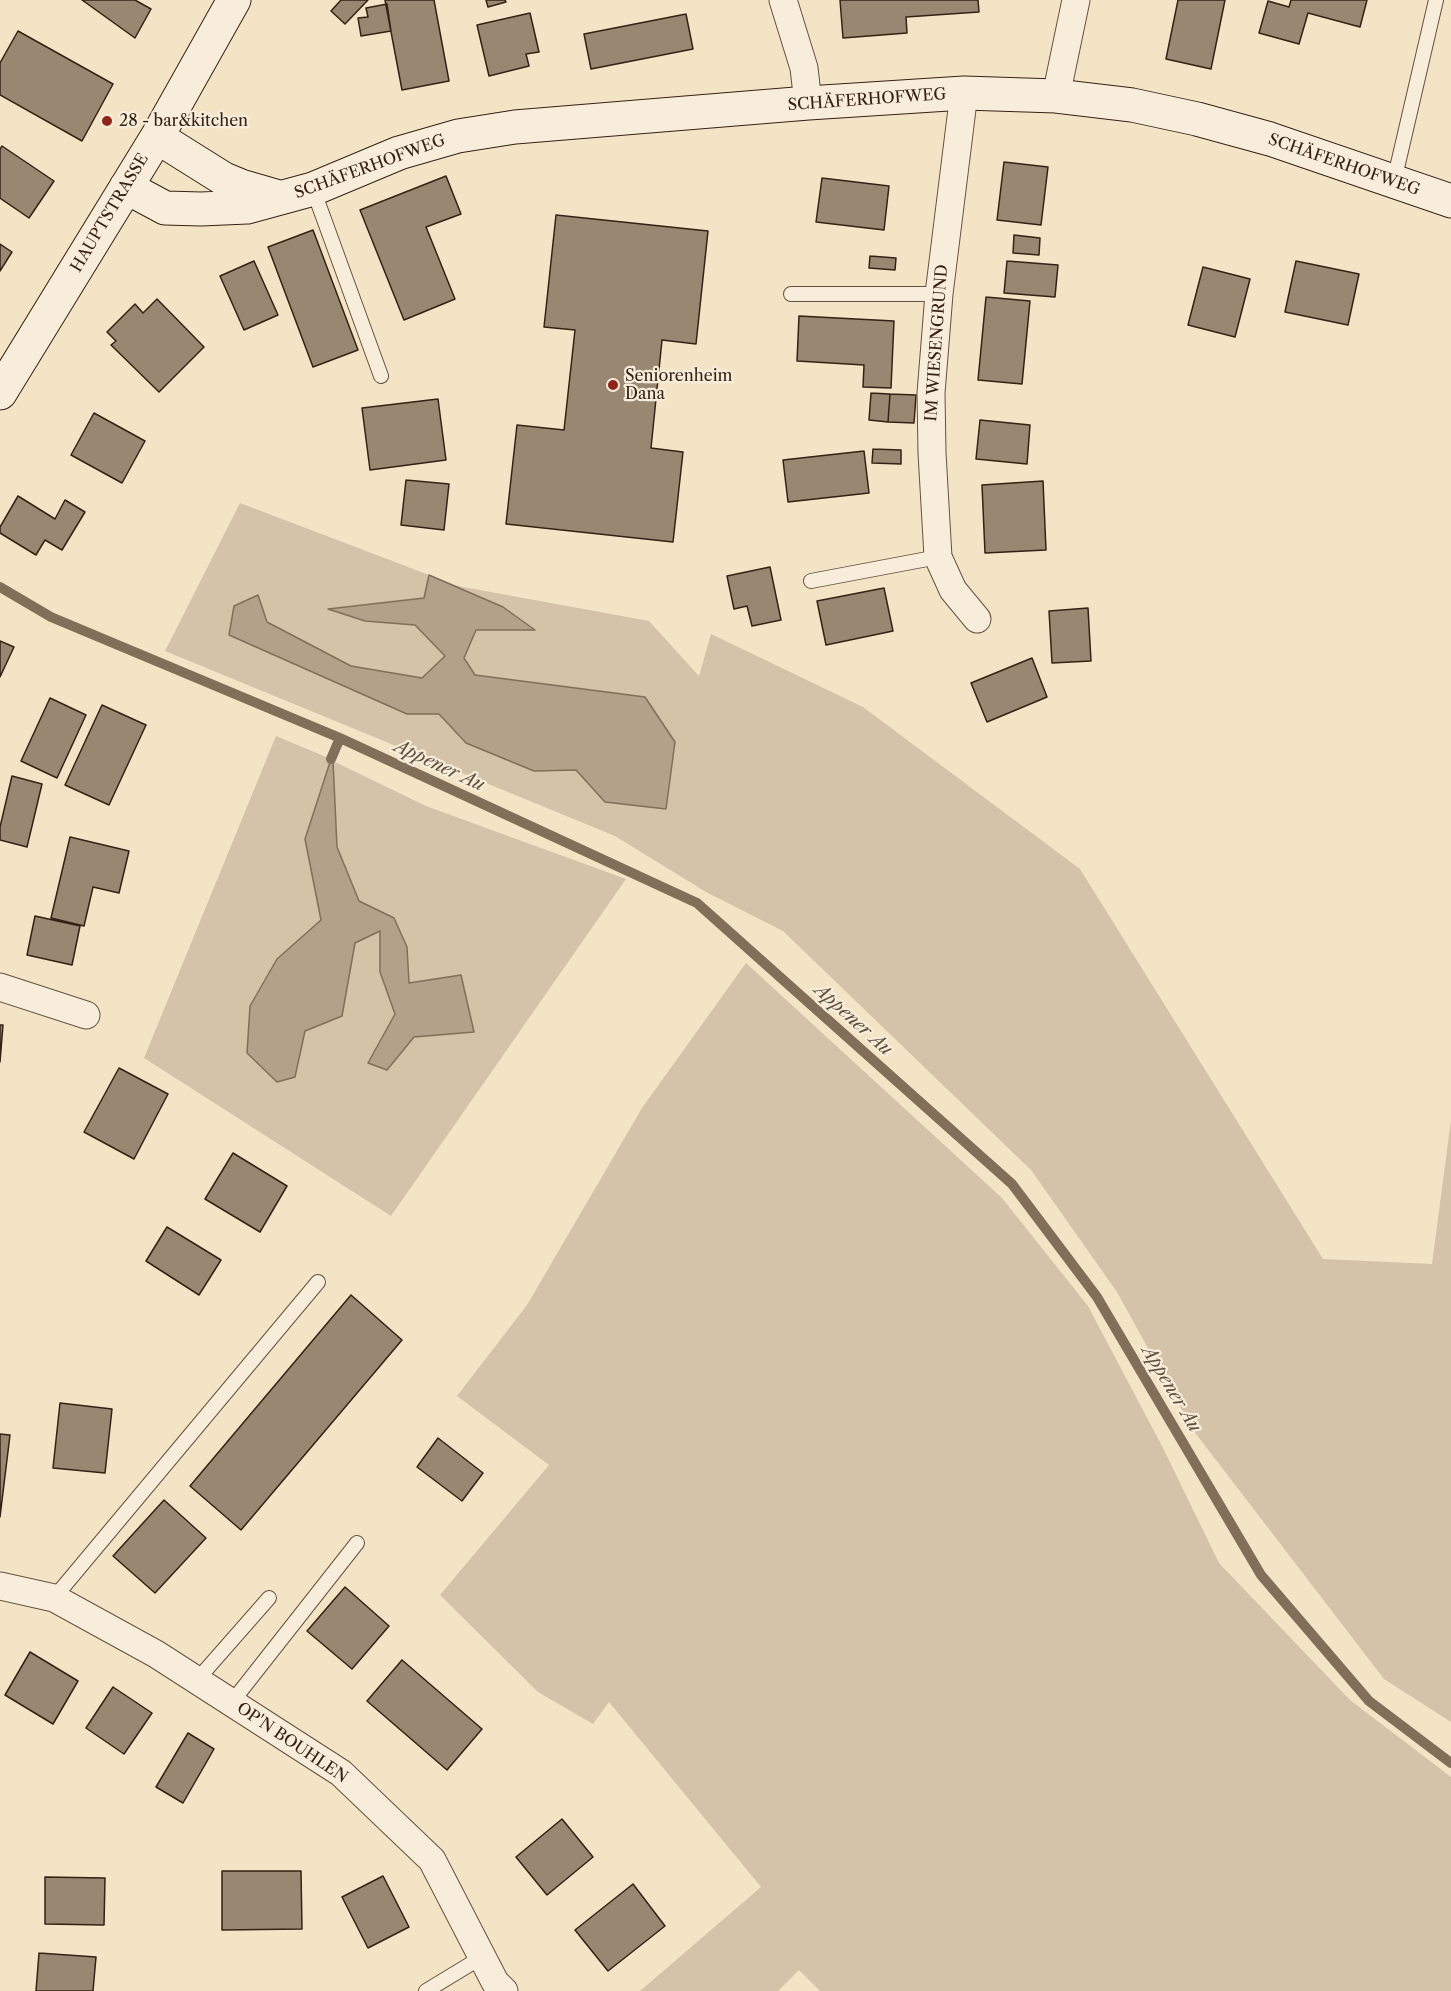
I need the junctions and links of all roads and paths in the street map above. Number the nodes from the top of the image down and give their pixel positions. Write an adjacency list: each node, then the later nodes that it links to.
1 (234, 0): 8 (street, HAUPTSTRASSE)
2 (783, 0): 7 (street)
3 (1076, 0): 6 (street)
4 (1436, 0): 9 (lane)
5 (964, 93): 6 (street, SCHÄFERHOFWEG); 7 (street, SCHÄFERHOFWEG); 15 (street, IM WIESENGRUND)
6 (1056, 96): 9 (street, SCHÄFERHOFWEG)
7 (808, 103): 11 (street, SCHÄFERHOFWEG)
8 (157, 137): 10 (street, HAUPTSTRASSE); 12 (street, SCHÄFERHOFWEG)
9 (1394, 183): 13 (street, SCHÄFERHOFWEG)
10 (126, 187): 12 (street, SCHÄFERHOFWEG); 17 (street, HAUPTSTRASSE)
11 (313, 189): 12 (street, SCHÄFERHOFWEG); 16 (lane)
12 (281, 198)
13 (1451, 201)
14 (791, 294): 15 (lane)
15 (939, 294): 18 (street, IM WIESENGRUND)
16 (381, 376)
17 (1, 388)
18 (938, 557): 19 (lane); 20 (street, IM WIESENGRUND)
19 (811, 581)
20 (977, 618)
21 (0, 987): 22 (street)
22 (86, 1015)
23 (318, 1282): 26 (lane)
24 (357, 1543): 29 (lane)
25 (0, 1586): 26 (street, OP'N BOUHLEN)
26 (54, 1598): 28 (street, OP'N BOUHLEN)
27 (269, 1598): 28 (lane)
28 (197, 1680): 29 (street, OP'N BOUHLEN)
29 (232, 1702): 30 (street, OP'N BOUHLEN)
30 (482, 1957): 31 (lane); 32 (street, OP'N BOUHLEN)
31 (426, 1991)
32 (504, 1991)

